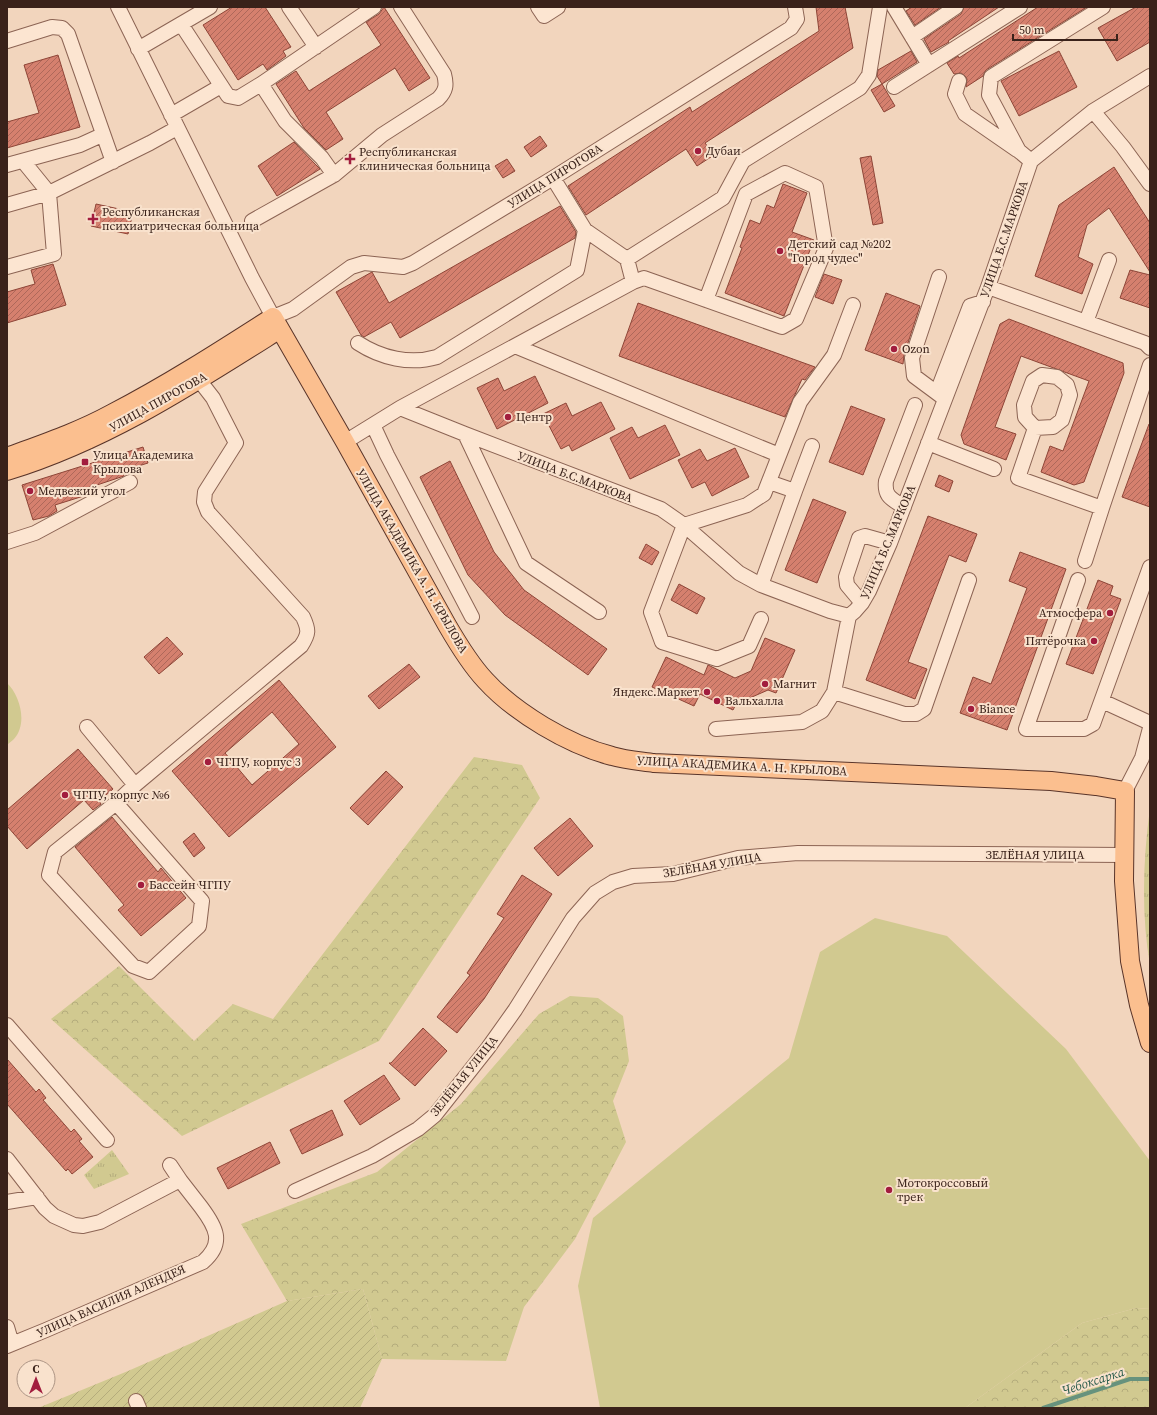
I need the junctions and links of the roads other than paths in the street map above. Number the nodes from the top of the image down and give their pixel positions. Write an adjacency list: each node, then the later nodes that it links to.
1 (118, 7): 18 (street)
2 (210, 7): 14 (street)
3 (289, 7): 17 (street)
4 (374, 7): 17 (street)
5 (401, 7): 33 (street)
6 (538, 7): 7 (street)
7 (558, 7)
8 (795, 7): 34 (street, УЛИЦА ПИРОГОВА)
9 (880, 7): 40 (street)
10 (894, 7): 15 (street)
11 (956, 7): 15 (street)
12 (1020, 7): 19 (street)
13 (1103, 7): 28 (street)
14 (181, 24): 18 (street); 23 (street)
15 (912, 37): 19 (street)
16 (7, 41): 27 (street)
17 (316, 47): 22 (street)
18 (138, 49): 26 (street)
19 (929, 65): 24 (street)
20 (1150, 76): 25 (street)
21 (959, 81): 28 (street)
22 (261, 84): 23 (street); 33 (street)
23 (221, 86): 26 (street)
24 (894, 87)
25 (1093, 110): 30 (street); 35 (street)
26 (174, 122): 31 (street); 49 (street)
27 (102, 135): 29 (street); 31 (street)
28 (1019, 151): 30 (street)
29 (23, 161): 32 (street); 36 (street)
30 (1031, 161): 45 (street, УЛИЦА Б.С.МАРКОВА)
31 (112, 162): 36 (street)
32 (7, 165)
33 (334, 175): 38 (street)
34 (553, 178): 39 (street); 49 (street, УЛИЦА ПИРОГОВА)
35 (1150, 184)
36 (49, 193): 37 (street); 42 (street)
37 (7, 205)
38 (252, 221)
39 (586, 230): 40 (street); 50 (street)
40 (627, 259): 44 (street)
41 (1109, 260): 48 (street)
42 (7, 267)
43 (939, 276): 55 (street)
44 (633, 282): 46 (street); 51 (street)
45 (988, 287): 48 (street); 55 (street, УЛИЦА Б.С.МАРКОВА)
46 (706, 300): 46 (street)
47 (853, 305): 64 (street)
48 (1086, 322): 52 (street)
49 (277, 323): 54 (main road, УЛИЦА ПИРОГОВА); 61 (main road, УЛИЦА АКАДЕМИКА А. Н. КРЫЛОВА); 65 (main road, УЛИЦА ПИРОГОВА)
50 (358, 343)
51 (515, 346): 57 (street); 64 (street)
52 (1150, 348)
53 (1150, 365): 72 (street)
54 (199, 380): 67 (main road, УЛИЦА ПИРОГОВА); 92 (street)
55 (945, 399): 62 (street, УЛИЦА Б.С.МАРКОВА)
56 (915, 405): 71 (street)
57 (400, 408): 58 (street); 60 (street, УЛИЦА Б.С.МАРКОВА)
58 (373, 425): 61 (street); 84 (street)
59 (1036, 428): 72 (street)
60 (464, 434): 73 (street, УЛИЦА Б.С.МАРКОВА); 82 (street)
61 (344, 442): 93 (main road, УЛИЦА АКАДЕМИКА А. Н. КРЫЛОВА)
62 (928, 443): 66 (street); 71 (street, УЛИЦА Б.С.МАРКОВА)
63 (812, 446): 70 (street)
64 (779, 455): 69 (street)
65 (7, 456)
66 (994, 469)
67 (7, 471)
68 (130, 482): 74 (street)
69 (769, 482): 70 (street); 73 (street)
70 (794, 492): 80 (street)
71 (904, 507): 75 (street, УЛИЦА Б.С.МАРКОВА)
72 (1102, 508): 76 (street)
73 (684, 525): 80 (street, УЛИЦА Б.С.МАРКОВА); 85 (street)
74 (7, 542)
75 (890, 543): 81 (street, УЛИЦА Б.С.МАРКОВА); 81 (street)
76 (1085, 561)
77 (1149, 574): 87 (street)
78 (969, 580): 86 (street)
79 (1078, 580): 87 (street)
80 (761, 585): 83 (street, УЛИЦА Б.С.МАРКОВА)
81 (862, 603): 83 (street, УЛИЦА Б.С.МАРКОВА)
82 (599, 612)
83 (849, 616): 86 (street)
84 (472, 617)
85 (762, 619)
86 (834, 692): 91 (street)
87 (1102, 701): 88 (street)
88 (1150, 723)
89 (87, 727): 92 (street)
90 (1150, 728): 93 (street)
91 (716, 729)
92 (134, 785): 94 (street)
93 (1125, 791): 95 (main road)
94 (116, 803): 94 (street)
95 (1124, 856): 97 (main road); 102 (street, ЗЕЛЁНАЯ УЛИЦА)
96 (7, 1025): 98 (street)
97 (1150, 1043)
98 (106, 1140)
99 (7, 1159): 103 (street)
100 (170, 1165): 101 (street)
101 (180, 1180): 103 (street); 106 (street, УЛИЦА ВАСИЛИЯ АЛЕНДЕЯ)
102 (295, 1191)
103 (37, 1197): 104 (street)
104 (7, 1202)
105 (7, 1327): 106 (street)
106 (9, 1345)

